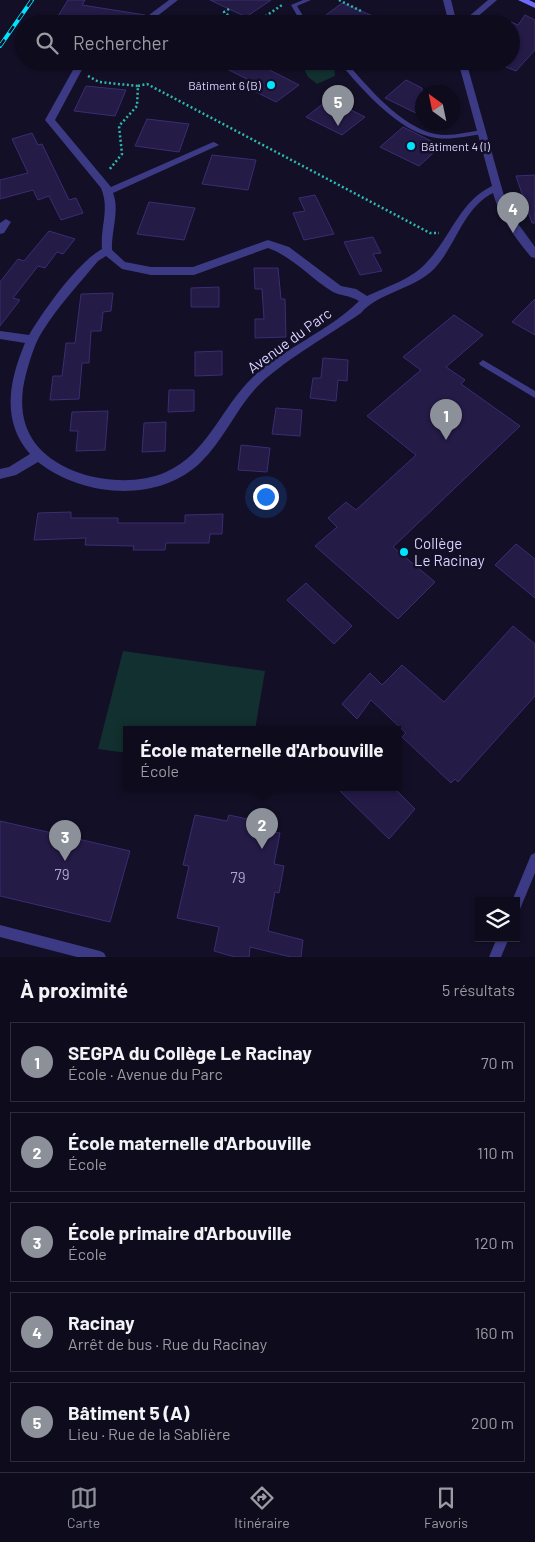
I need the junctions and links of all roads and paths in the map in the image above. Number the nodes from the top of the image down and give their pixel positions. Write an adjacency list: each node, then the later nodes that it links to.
1 (174, 0): 11 (street)
2 (308, 0): 14 (lane)
3 (339, 0): 10 (path)
4 (447, 0): 15 (street)
5 (493, 0): 16 (street)
6 (522, 0): 8 (main road)
7 (287, 2): 13 (path)
8 (535, 6)
9 (229, 9): 12 (path)
10 (361, 10)
11 (153, 15)
12 (228, 15)
13 (268, 15)
14 (300, 15)
15 (451, 15)
16 (475, 15)
17 (77, 70): 20 (path); 23 (street)
18 (350, 70): 21 (lane)
19 (465, 70): 21 (street)
20 (138, 86): 23 (path); 26 (path)
21 (482, 132): 24 (street)
22 (214, 146): 25 (street)
23 (100, 180): 25 (street)
24 (496, 188): 28 (street); 29 (street, Avenue du Parc)
25 (108, 192): 27 (street)
26 (440, 233)
27 (107, 251): 29 (street); 31 (street, Avenue du Parc)
28 (535, 254)
29 (365, 300): 34 (street, Avenue du Parc)
30 (0, 335): 31 (street)
31 (32, 340): 34 (street, Avenue du Parc)
32 (483, 363): 33 (lane)
33 (535, 395)
34 (38, 456): 35 (street)
35 (0, 474)
36 (535, 858): 37 (lane)
37 (519, 897)
38 (0, 932): 40 (lane)
39 (501, 942): 41 (lane)
40 (100, 957)
41 (495, 957)

